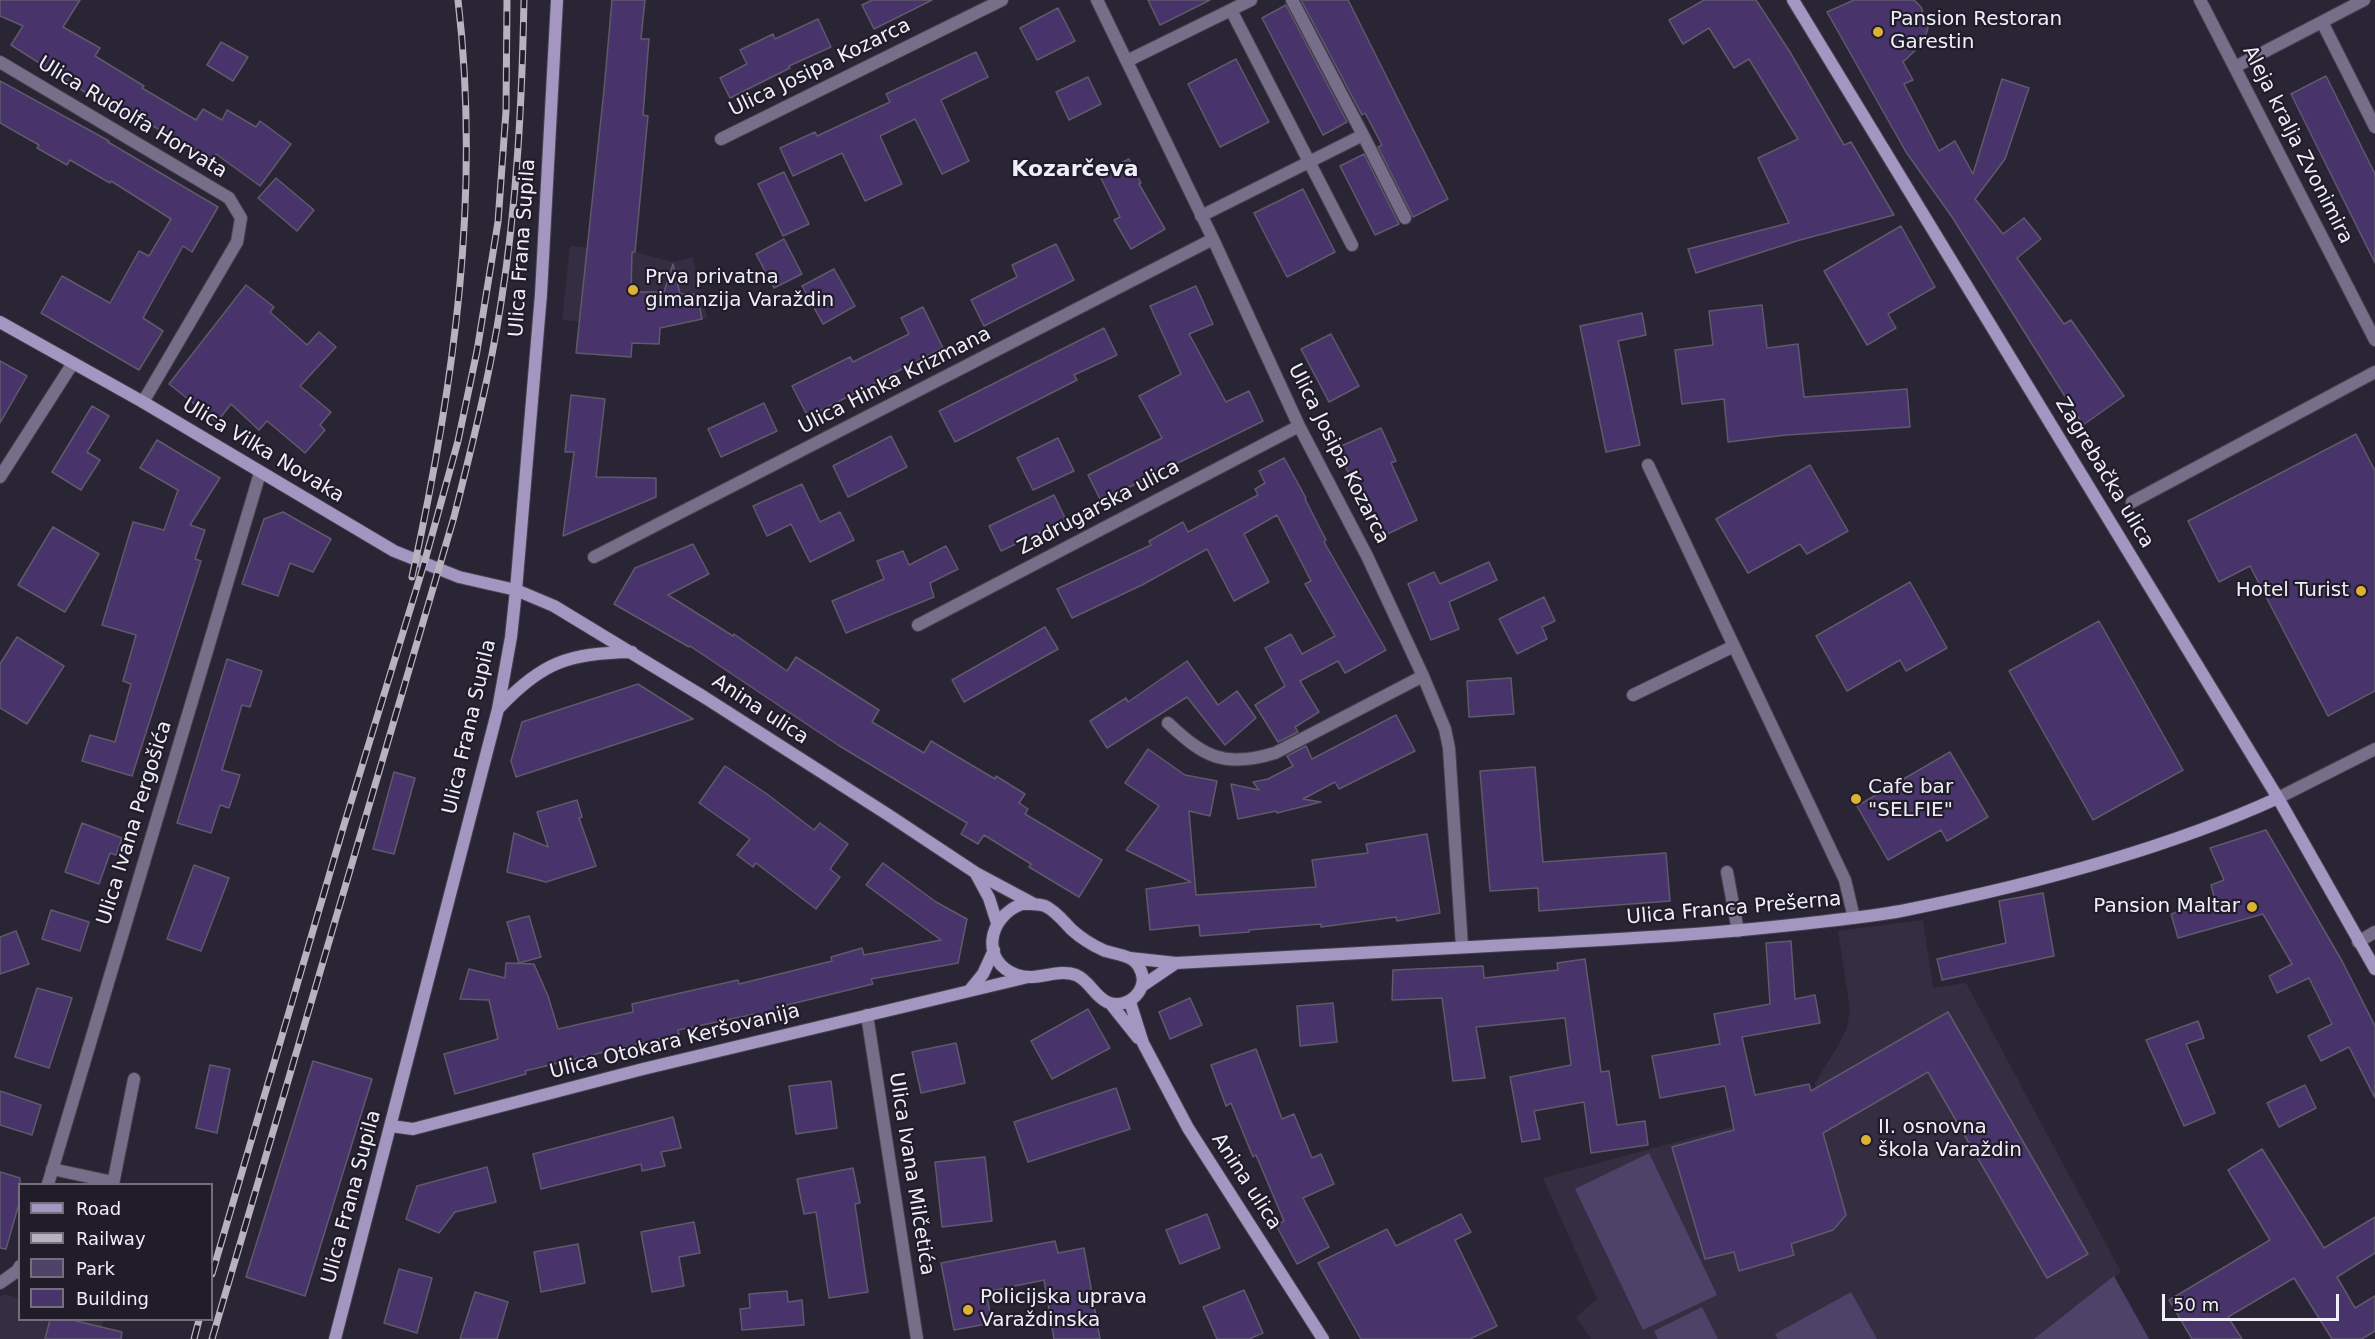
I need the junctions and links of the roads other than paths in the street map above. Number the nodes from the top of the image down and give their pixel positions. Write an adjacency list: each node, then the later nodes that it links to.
1 (557, 0): 33 (main road, Ulica Frana Supila)
2 (1002, 0): 16 (street, Ulica Josipa Kozarca)
3 (1097, 0): 11 (street, Ulica Josipa Kozarca)
4 (1251, 0): 9 (street)
5 (1292, 0): 15 (street)
6 (1793, 0): 42 (main road, Zagrebačka ulica)
7 (2200, 0): 13 (street, Aleja kralja Zvonimira)
8 (2364, 0): 10 (street)
9 (1231, 10): 11 (street); 17 (street)
10 (2322, 22): 13 (street); 14 (street)
11 (1127, 61): 18 (street, Ulica Josipa Kozarca)
12 (0, 62): 26 (street, Ulica Rudolfa Horvata)
13 (2235, 67): 23 (street, Aleja kralja Zvonimira)
14 (2375, 127)
15 (1363, 135): 17 (street); 19 (street)
16 (721, 140)
17 (1309, 162): 18 (street); 21 (street)
18 (1201, 216): 20 (street, Ulica Josipa Kozarca)
19 (1405, 218)
20 (1213, 239): 27 (street, Ulica Josipa Kozarca); 32 (street, Ulica Hinka Krizmana)
21 (1352, 245)
22 (0, 322): 24 (main road, Ulica Vilka Novaka)
23 (2375, 340)
24 (73, 363): 26 (main road, Ulica Vilka Novaka); 30 (street)
25 (2375, 372): 31 (street)
26 (143, 402): 29 (main road, Ulica Vilka Novaka)
27 (1299, 426): 34 (street, Zadrugarska ulica); 37 (street, Ulica Josipa Kozarca)
28 (1648, 465): 35 (street)
29 (260, 473): 33 (main road, Ulica Vilka Novaka); 65 (street, Ulica Ivana Pergošića)
30 (0, 477)
31 (2132, 502)
32 (594, 556)
33 (516, 590): 36 (main road, Anina ulica); 39 (main road, Ulica Frana Supila)
34 (918, 625)
35 (1734, 646): 38 (street); 46 (street)
36 (633, 652): 39 (main road); 44 (main road, Anina ulica)
37 (1424, 676): 40 (street); 51 (street, Ulica Josipa Kozarca)
38 (1633, 695)
39 (498, 709): 64 (main road, Ulica Frana Supila)
40 (1168, 723)
41 (2375, 749): 42 (street)
42 (2278, 798): 46 (main road, Ulica Franca Prešerna); 50 (main road, Zagrebačka ulica)
43 (1727, 872): 48 (street)
44 (976, 873): 45 (main road, Anina ulica); 47 (main road)
45 (1034, 904): 47 (main road); 53 (main road, Anina ulica)
46 (1854, 918): 48 (main road, Ulica Franca Prešerna)
47 (997, 923): 52 (main road)
48 (1738, 931): 51 (main road, Ulica Franca Prešerna)
49 (2375, 932): 50 (street)
50 (2358, 942): 55 (main road, Zagrebačka ulica)
51 (1462, 947): 54 (main road, Ulica Franca Prešerna)
52 (994, 950): 56 (main road); 58 (main road)
53 (1130, 958): 54 (main road, Ulica Franca Prešerna); 57 (main road)
54 (1176, 963): 57 (main road)
55 (2375, 969)
56 (1029, 977): 58 (main road, Ulica Otokara Keršovanija); 60 (main road, Ulica Otokara Keršovanija)
57 (1142, 986): 59 (main road)
58 (968, 992): 61 (main road, Ulica Otokara Keršovanija)
59 (1130, 1002): 60 (main road); 62 (main road, Anina ulica)
60 (1110, 1003): 62 (main road, Anina ulica)
61 (867, 1015): 64 (main road, Ulica Otokara Keršovanija); 71 (street, Ulica Ivana Milčetića)
62 (1143, 1043): 72 (main road, Anina ulica)
63 (134, 1079): 67 (street)
64 (392, 1126): 70 (main road, Ulica Frana Supila)
65 (52, 1169): 66 (street, Ulica Ivana Pergošića); 67 (street)
66 (48, 1183)
67 (113, 1183)
68 (18, 1269): 69 (street)
69 (0, 1283)
70 (334, 1339)
71 (917, 1339)
72 (1323, 1339)

